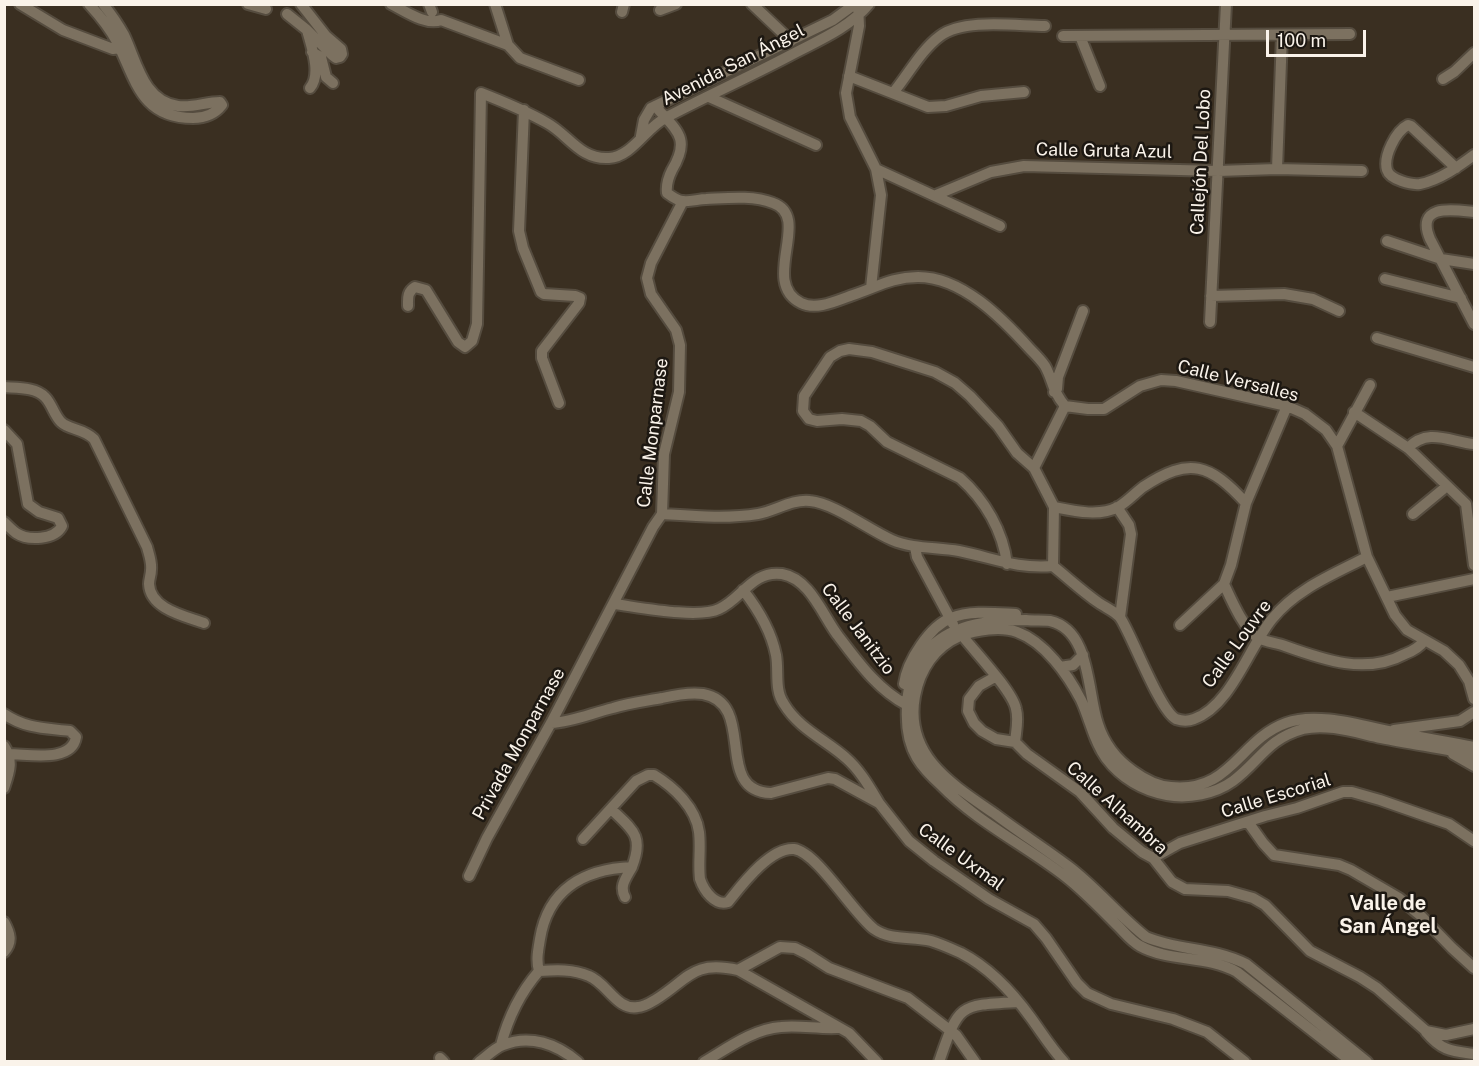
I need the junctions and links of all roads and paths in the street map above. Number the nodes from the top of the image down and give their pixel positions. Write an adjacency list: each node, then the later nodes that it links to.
1 (20, 4): 26 (street)
2 (89, 4): 26 (street)
3 (103, 4): 26 (street)
4 (248, 4): 13 (street)
5 (301, 4): 18 (street)
6 (391, 4): 25 (street)
7 (495, 4): 25 (street)
8 (676, 4): 14 (street)
9 (856, 4): 16 (street); 24 (street, Avenida San Ángel)
10 (869, 4): 16 (street, Avenida San Ángel)
11 (1226, 4): 23 (street, Callejón Del Lobo)
12 (759, 7): 24 (street)
13 (266, 9)
14 (660, 10)
15 (287, 14): 18 (street)
16 (858, 16): 29 (street); 37 (street, Avenida San Ángel)
17 (1045, 26): 35 (street)
18 (307, 30): 27 (street)
19 (1350, 34): 20 (street)
20 (1282, 35): 23 (street); 46 (street)
21 (1064, 36): 22 (street)
22 (1080, 36): 23 (street); 33 (street)
23 (1224, 36): 47 (street, Callejón Del Lobo)
24 (791, 41): 38 (street, Avenida San Ángel)
25 (508, 45): 31 (street)
26 (120, 48)
27 (312, 52): 32 (street); 34 (street)
28 (1474, 53): 30 (street)
29 (849, 76): 35 (street); 45 (street)
30 (1443, 79)
31 (579, 80)
32 (333, 83)
33 (1100, 86)
34 (310, 88)
35 (893, 93): 36 (street)
36 (1024, 93)
37 (709, 97): 40 (street, Avenida San Ángel); 42 (street)
38 (655, 106): 40 (street); 41 (street, Avenida San Ángel)
39 (524, 110): 41 (street, Avenida San Ángel); 60 (street, Avenida San Ángel); 70 (street)
40 (665, 117): 41 (street, Avenida San Ángel); 50 (street)
41 (641, 136)
42 (816, 145)
43 (1474, 155): 44 (street)
44 (1456, 168): 44 (street)
45 (876, 169): 49 (street); 57 (street)
46 (1277, 169): 47 (street, Calle Gruta Azul); 48 (street, Calle Gruta Azul)
47 (1218, 171): 49 (street, Calle Gruta Azul); 58 (street, Callejón Del Lobo)
48 (1362, 171)
49 (936, 195): 52 (street)
50 (683, 201): 57 (street); 84 (street, Calle Monparnase)
51 (1474, 212): 54 (street)
52 (1000, 226)
53 (1387, 241): 54 (street)
54 (1441, 259): 55 (street); 59 (street)
55 (1474, 264)
56 (1385, 279): 59 (street)
57 (871, 288): 69 (street)
58 (1211, 296): 62 (street); 63 (street, Callejón Del Lobo)
59 (1461, 298): 64 (street)
60 (408, 306)
61 (1083, 311): 69 (street)
62 (1339, 311)
63 (1210, 322)
64 (1474, 324)
65 (1377, 338): 66 (street)
66 (1474, 367)
67 (1370, 385): 73 (street)
68 (4, 387): 100 (street)
69 (1054, 392): 71 (street)
70 (559, 403)
71 (1065, 406): 72 (street, Calle Versalles); 78 (street)
72 (1287, 406): 76 (street, Calle Versalles); 81 (street)
73 (1354, 412): 76 (street); 77 (street)
74 (4, 430): 86 (street)
75 (1474, 444): 77 (street)
76 (1337, 446): 88 (street, Calle Versalles)
77 (1408, 448): 79 (street)
78 (1034, 468): 82 (street); 89 (street)
79 (1447, 486): 80 (street); 85 (street)
80 (1470, 501): 90 (street)
81 (1246, 503): 83 (street); 93 (street)
82 (1054, 507): 83 (street); 91 (street)
83 (1117, 507): 97 (street)
84 (662, 514): 87 (street); 96 (street, Calle Monparnase)
85 (1413, 514)
86 (4, 522)
87 (915, 547): 89 (street); 98 (street)
88 (1367, 557): 95 (street, Calle Versalles); 102 (street, Calle Louvre)
89 (1007, 564): 91 (street)
90 (1474, 565)
91 (1053, 566): 97 (street, Calle Louvre)
92 (1474, 579): 95 (street)
93 (1224, 584): 101 (street); 102 (street)
94 (743, 590): 96 (street, Calle Janitzio); 110 (street, Calle Janitzio); 121 (street)
95 (1387, 597): 103 (street, Calle Versalles)
96 (614, 604): 106 (street, Calle Monparnase)
97 (1120, 617): 102 (street, Calle Louvre)
98 (952, 621): 99 (street); 110 (street)
99 (1049, 621): 105 (street); 110 (street)
100 (204, 622)
101 (1180, 625)
102 (1259, 638): 103 (street)
103 (1424, 641): 109 (street, Calle Versalles)
104 (1037, 645): 107 (street); 108 (street); 123 (street)
105 (1083, 655): 107 (street); 114 (street)
106 (580, 667): 113 (street, Privada Monparnase)
107 (1060, 667): 117 (street)
108 (995, 677): 115 (street); 115 (street, Calle Alhambra)
109 (1474, 699)
110 (907, 704): 126 (street)
111 (1474, 712): 114 (street)
112 (4, 714): 116 (street)
113 (551, 723): 121 (street, Calle Uxmal); 131 (street, Privada Monparnase)
114 (1389, 731): 118 (street)
115 (1015, 742): 129 (street, Calle Alhambra)
116 (7, 750): 120 (street)
117 (1445, 750): 118 (street); 119 (street)
118 (1469, 750)
119 (1474, 766)
120 (4, 788)
121 (879, 803): 152 (street, Calle Uxmal)
122 (611, 809): 127 (street); 130 (street); 138 (street)
123 (995, 815): 124 (street); 126 (street)
124 (1005, 822): 126 (street); 154 (street)
125 (1248, 822): 128 (street, Calle Escorial); 129 (street, Calle Escorial); 135 (street)
126 (992, 827): 153 (street)
127 (583, 839)
128 (1474, 842)
129 (1153, 858): 142 (street, Calle Alhambra)
130 (632, 867): 132 (street); 137 (street)
131 (469, 876)
132 (626, 897)
133 (4, 922): 134 (street)
134 (4, 952)
135 (1474, 968)
136 (738, 970): 137 (street); 139 (street); 141 (street)
137 (539, 971): 143 (street)
138 (1018, 1002): 141 (street); 151 (street)
139 (838, 1028): 147 (street); 148 (street)
140 (1474, 1029): 142 (street)
141 (950, 1030): 149 (street); 150 (street)
142 (1426, 1031): 144 (street, Calle Alhambra)
143 (501, 1045): 145 (street); 146 (street)
144 (1474, 1054)
145 (479, 1062)
146 (578, 1062)
147 (705, 1062)
148 (877, 1062)
149 (939, 1062)
150 (975, 1062)
151 (1064, 1062)
152 (1245, 1062)
153 (1352, 1062)
154 (1367, 1062)

